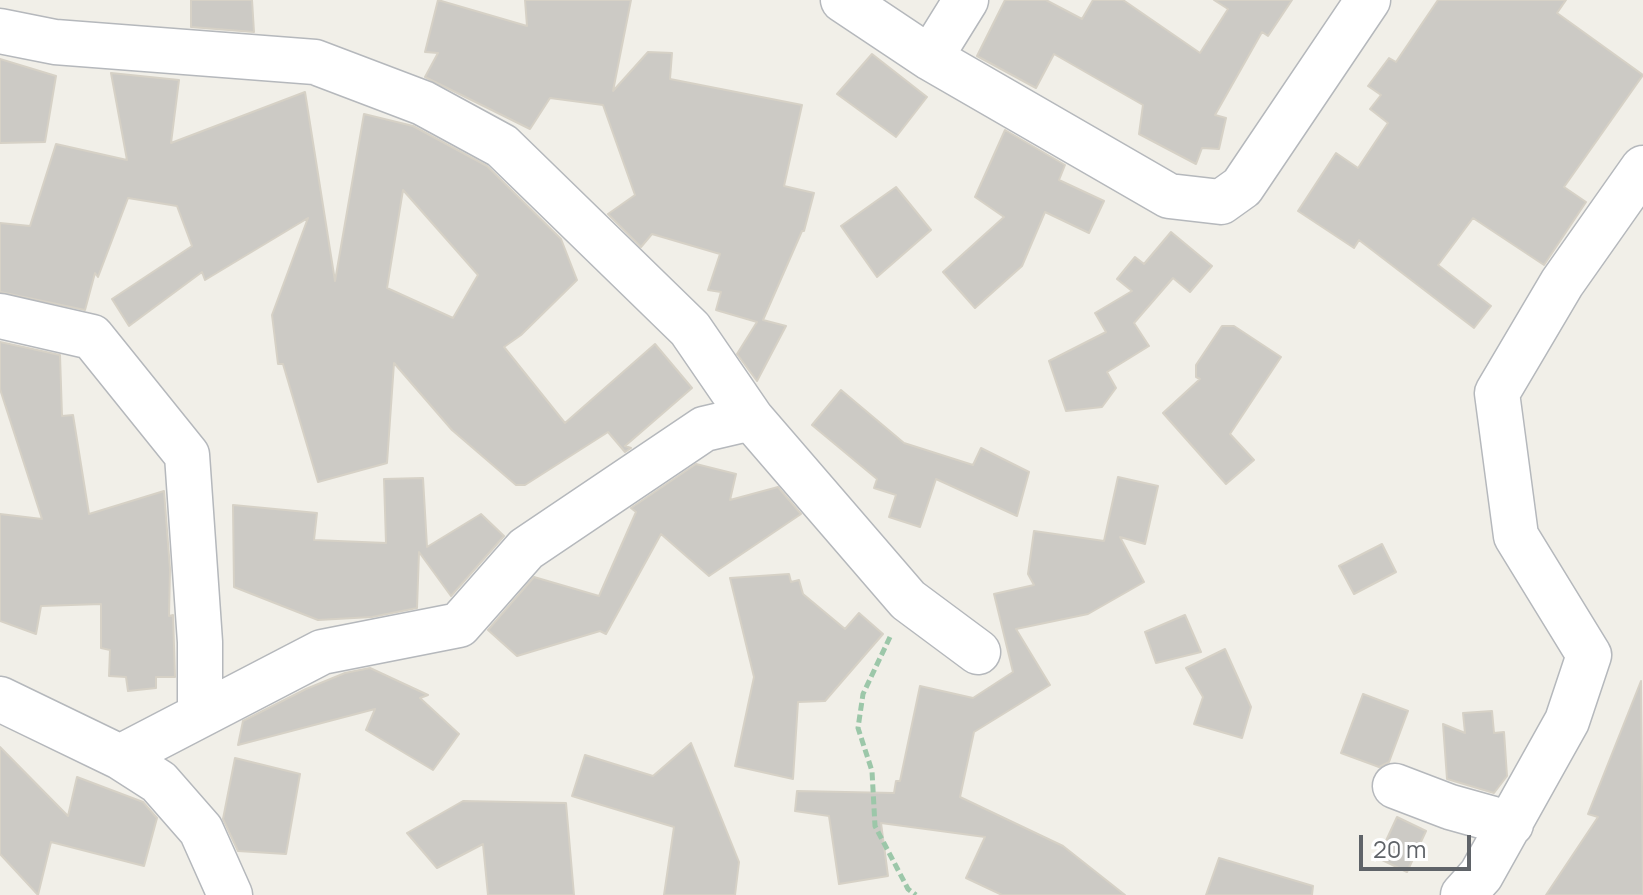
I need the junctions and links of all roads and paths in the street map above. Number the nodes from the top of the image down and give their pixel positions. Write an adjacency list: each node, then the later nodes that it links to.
1 (843, 0): 5 (street)
2 (966, 0): 5 (street)
3 (1368, 0): 5 (street)
4 (0, 31): 8 (street)
5 (930, 58)
6 (1643, 168): 15 (street)
7 (0, 316): 12 (street)
8 (751, 418): 9 (street); 12 (street)
9 (908, 600): 10 (street); 17 (path)
10 (978, 652)
11 (0, 699): 13 (street)
12 (200, 714): 13 (street)
13 (120, 757): 16 (street)
14 (1395, 786): 15 (street)
15 (1511, 824): 18 (street)
16 (230, 895)
17 (916, 895)
18 (1463, 895)

